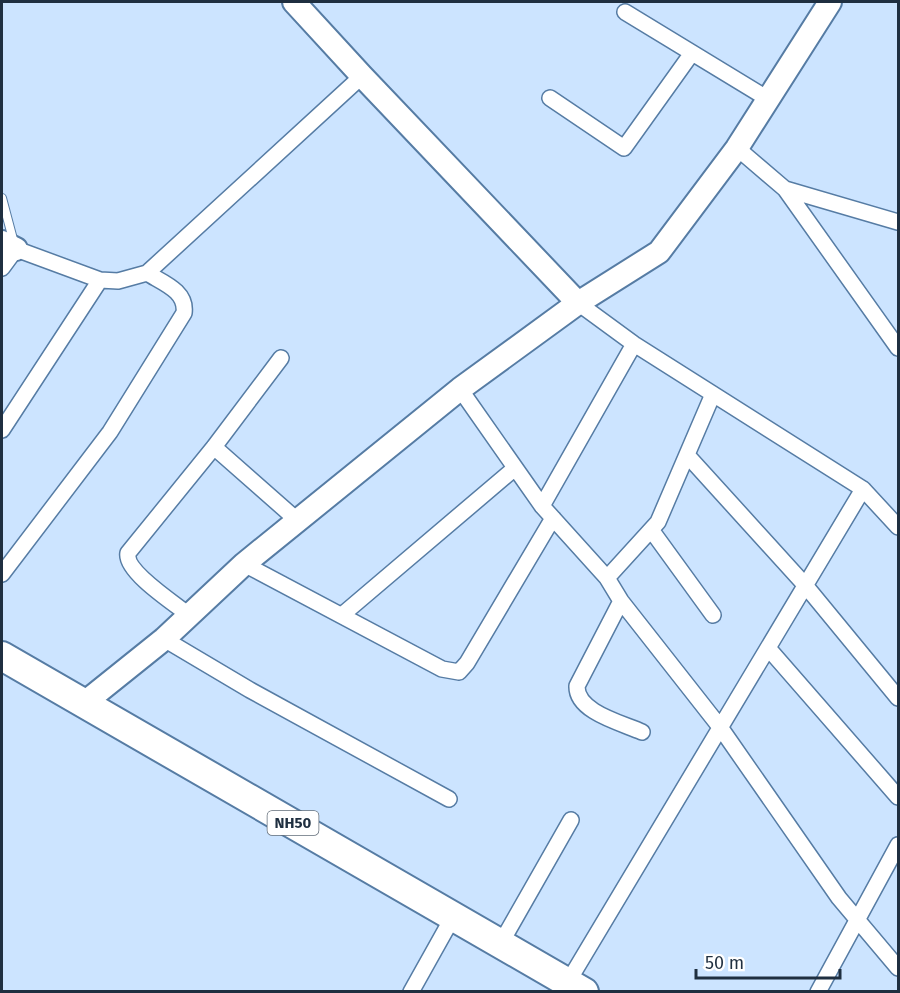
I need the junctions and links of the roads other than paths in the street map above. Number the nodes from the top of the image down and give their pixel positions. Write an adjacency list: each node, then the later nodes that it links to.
1 (294, 2): 5 (street)
2 (830, 2): 7 (street)
3 (625, 12): 4 (street)
4 (692, 53): 6 (street); 7 (street)
5 (362, 76): 14 (street); 16 (street)
6 (550, 98)
7 (768, 99): 8 (street)
8 (737, 148): 9 (street); 16 (street)
9 (785, 189): 11 (street); 18 (street)
10 (2, 198): 12 (lane)
11 (898, 222)
12 (9, 246): 13 (street); 15 (street)
13 (2, 269)
14 (147, 273): 15 (street); 33 (street)
15 (100, 280): 22 (street)
16 (578, 303): 17 (street); 20 (street)
17 (634, 344): 21 (street); 27 (street)
18 (898, 348)
19 (281, 358): 23 (street)
20 (460, 388): 25 (street); 29 (street)
21 (713, 394): 24 (street); 26 (street)
22 (2, 430)
23 (214, 447): 29 (street); 37 (street)
24 (687, 455): 31 (street); 35 (street)
25 (515, 468): 27 (street); 38 (street)
26 (863, 489): 30 (street); 35 (street)
27 (542, 506): 28 (street)
28 (553, 518): 34 (street); 38 (street)
29 (298, 521): 32 (street)
30 (898, 527)
31 (652, 531): 34 (street); 39 (street)
32 (244, 564): 37 (street); 38 (street)
33 (2, 574)
34 (607, 578): 36 (street)
35 (805, 585): 41 (street); 43 (street)
36 (621, 601): 45 (street); 46 (street)
37 (189, 615): 40 (street)
38 (342, 615)
39 (713, 615)
40 (164, 639): 44 (street); 48 (street)
41 (768, 648): 45 (street); 47 (street)
42 (2, 656): 44 (highway, NH50)
43 (898, 698)
44 (83, 704): 51 (highway, NH50)
45 (720, 727): 52 (street); 55 (street)
46 (642, 732)
47 (898, 797)
48 (449, 799)
49 (571, 820): 53 (street)
50 (898, 845): 52 (street)
51 (454, 915): 53 (highway, NH50); 56 (street)
52 (857, 920): 54 (street); 57 (street)
53 (501, 943): 55 (highway, NH50)
54 (898, 968)
55 (576, 987)
56 (411, 992)
57 (818, 992)

